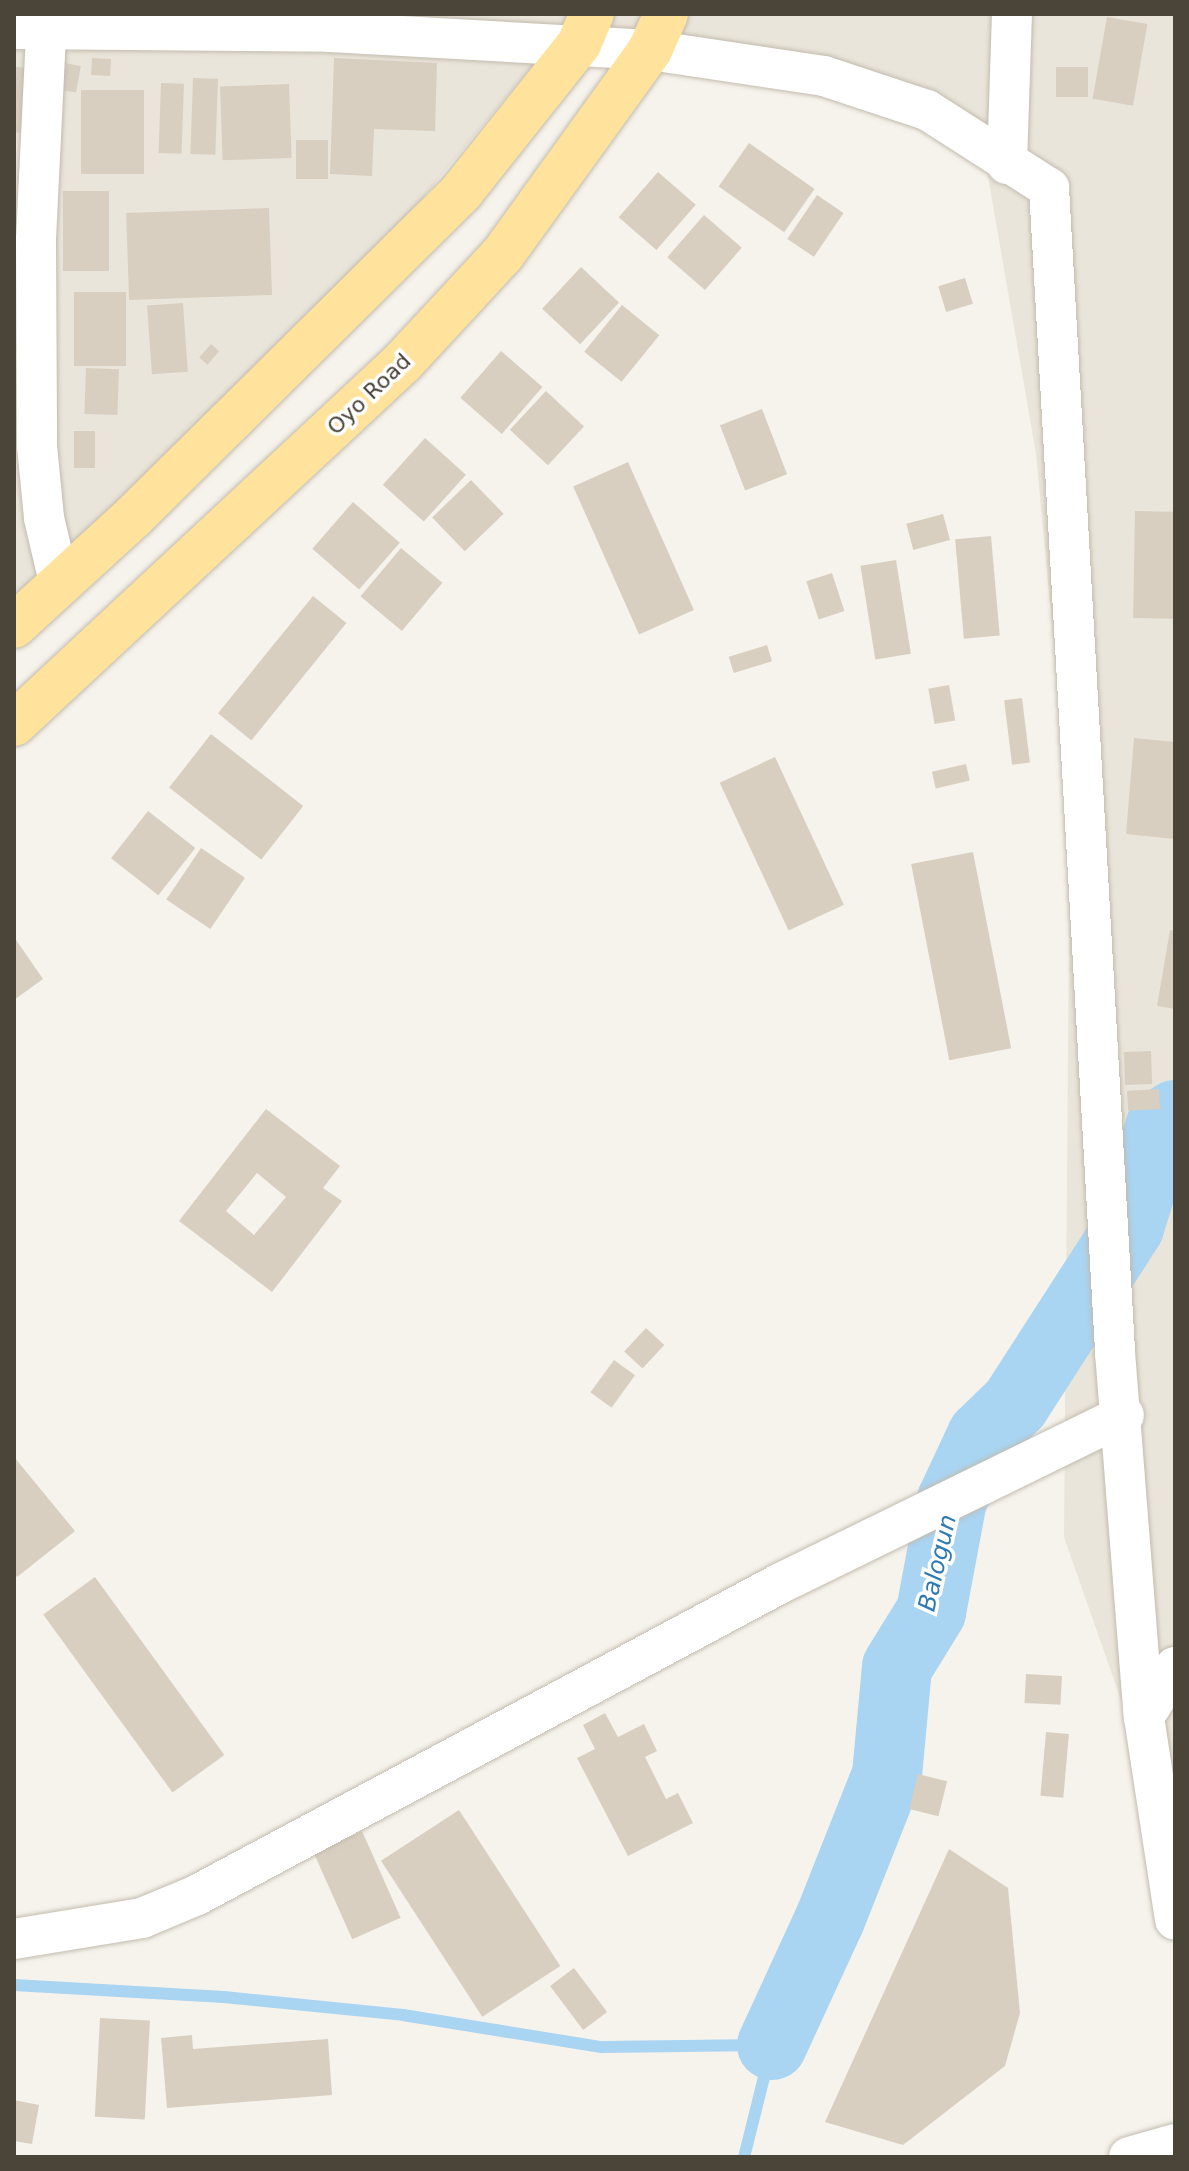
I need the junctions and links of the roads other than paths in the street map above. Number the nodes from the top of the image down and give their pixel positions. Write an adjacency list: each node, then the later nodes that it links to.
1 (1012, 14): 6 (street)
2 (331, 23): 3 (street); 4 (street)
3 (36, 24): 7 (street)
4 (585, 29): 5 (street); 7 (main road)
5 (658, 32): 6 (street); 9 (main road, Oyo Road)
6 (1007, 164): 10 (street)
7 (60, 586): 8 (main road)
8 (14, 626)
9 (14, 724)
10 (1124, 1415): 12 (street); 14 (street)
11 (1175, 1667): 12 (street)
12 (1144, 1717): 13 (street)
13 (1175, 1920)
14 (14, 1939)
15 (1175, 2144): 16 (street)
16 (1129, 2157)

